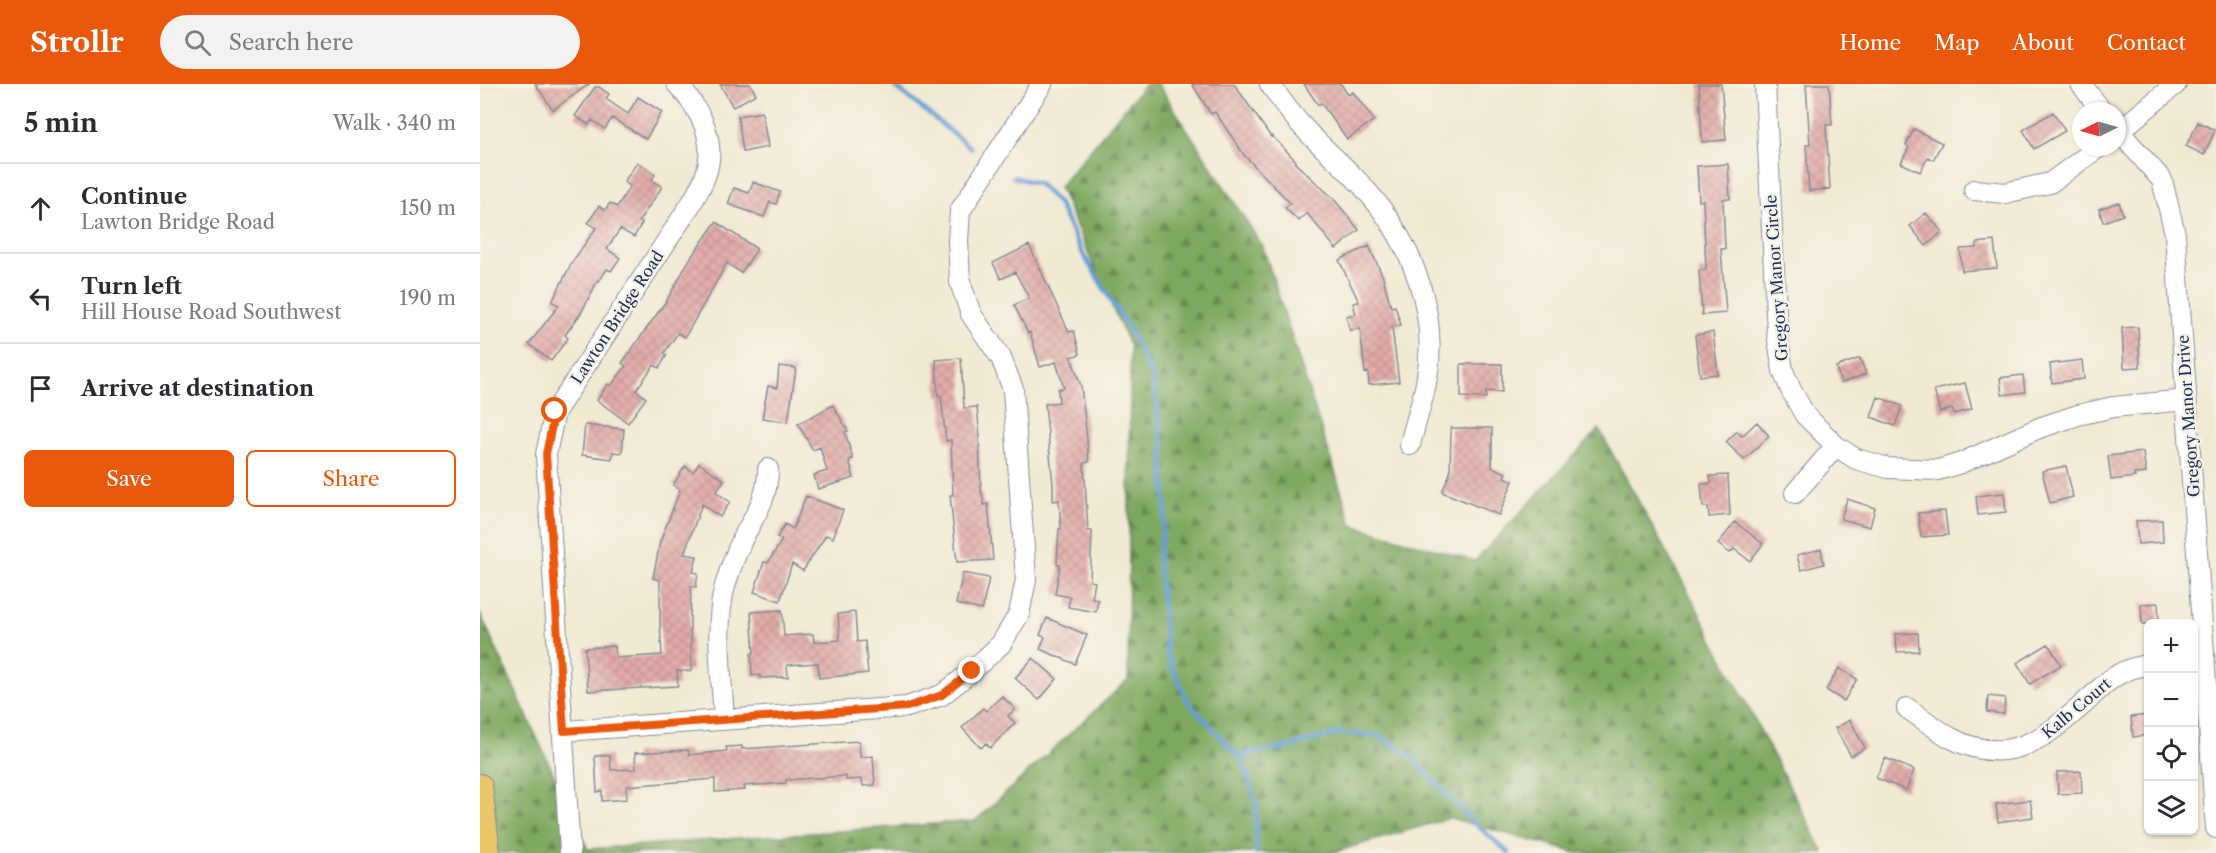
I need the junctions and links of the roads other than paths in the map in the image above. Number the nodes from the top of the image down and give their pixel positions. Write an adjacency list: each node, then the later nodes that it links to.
1 (677, 84): 21 (street, Lawton Bridge Road)
2 (1042, 84): 20 (street)
3 (1270, 84): 13 (street)
4 (1765, 84): 14 (street, Gregory Manor Circle)
5 (2081, 84): 7 (street)
6 (2176, 84): 8 (street)
7 (2095, 102)
8 (2126, 125)
9 (2126, 140): 12 (street, Gregory Manor Drive)
10 (2087, 156): 11 (street)
11 (1974, 190)
12 (2186, 400): 14 (street, Gregory Manor Circle); 17 (street, Gregory Manor Drive)
13 (1410, 445)
14 (1836, 446): 16 (street)
15 (768, 469): 20 (street)
16 (1795, 493)
17 (2199, 661): 23 (street, Gregory Manor Drive)
18 (2144, 666): 19 (street, Kalb Court)
19 (1907, 708)
20 (724, 720): 21 (street)
21 (564, 731): 25 (street, Lawton Bridge Road)
22 (480, 786): 24 (main road)
23 (2216, 828)
24 (488, 853)
25 (570, 853)

